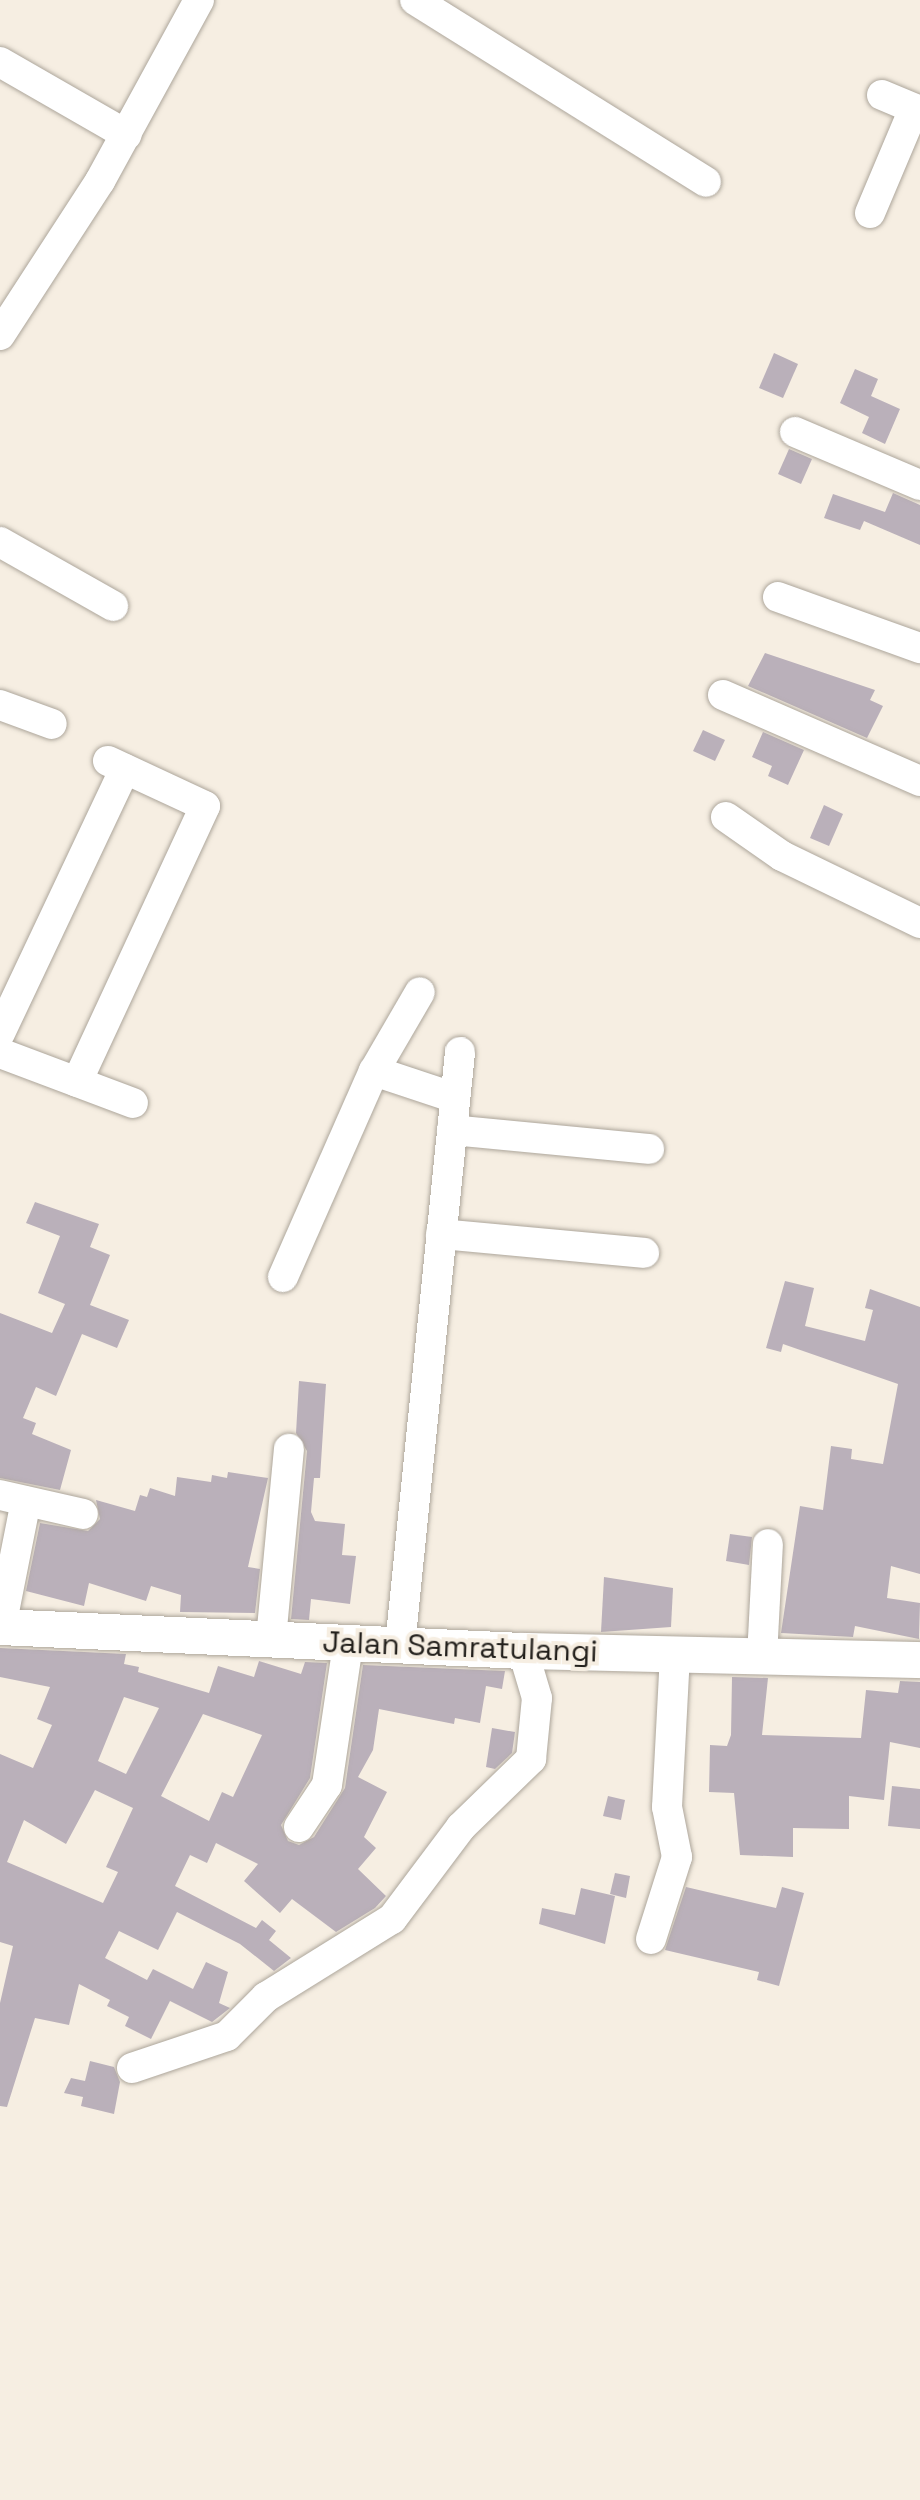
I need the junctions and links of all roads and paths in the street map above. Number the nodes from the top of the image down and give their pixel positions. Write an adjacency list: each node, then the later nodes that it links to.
1 (199, 0): 6 (street)
2 (415, 0): 7 (street)
3 (0, 62): 6 (street)
4 (882, 95): 5 (street)
5 (917, 110): 8 (street)
6 (127, 135): 9 (street)
7 (706, 182)
8 (870, 213)
9 (0, 335)
10 (795, 432): 11 (street)
11 (920, 485)
12 (0, 542): 14 (street)
13 (778, 597): 15 (street)
14 (113, 606)
15 (920, 648)
16 (723, 695): 19 (street)
17 (0, 705): 18 (street)
18 (52, 724)
19 (920, 781)
20 (726, 817): 21 (street)
21 (920, 923)
22 (420, 992): 26 (street)
23 (0, 1033): 27 (street)
24 (460, 1052): 28 (street)
25 (0, 1053): 27 (street)
26 (374, 1071): 28 (street); 34 (street)
27 (77, 1082): 29 (street)
28 (455, 1098): 30 (street)
29 (133, 1103)
30 (452, 1130): 31 (street); 32 (street)
31 (649, 1149)
32 (441, 1234): 33 (street); 42 (street)
33 (644, 1253)
34 (283, 1277)
35 (289, 1449): 40 (street)
36 (13, 1498): 37 (street); 39 (street)
37 (83, 1514)
38 (768, 1544): 45 (street)
39 (1, 1627): 40 (main road, Jalan Samratulangi)
40 (271, 1639): 41 (main road, Jalan Samratulangi)
41 (348, 1644): 42 (main road, Jalan Samratulangi); 47 (street)
42 (400, 1646): 43 (main road, Jalan Samratulangi)
43 (523, 1651): 44 (main road, Jalan Samratulangi); 49 (street)
44 (675, 1655): 45 (main road, Jalan Samratulangi); 48 (street)
45 (762, 1657): 46 (main road, Jalan Samratulangi)
46 (920, 1660)
47 (299, 1827)
48 (651, 1939)
49 (132, 2068)

